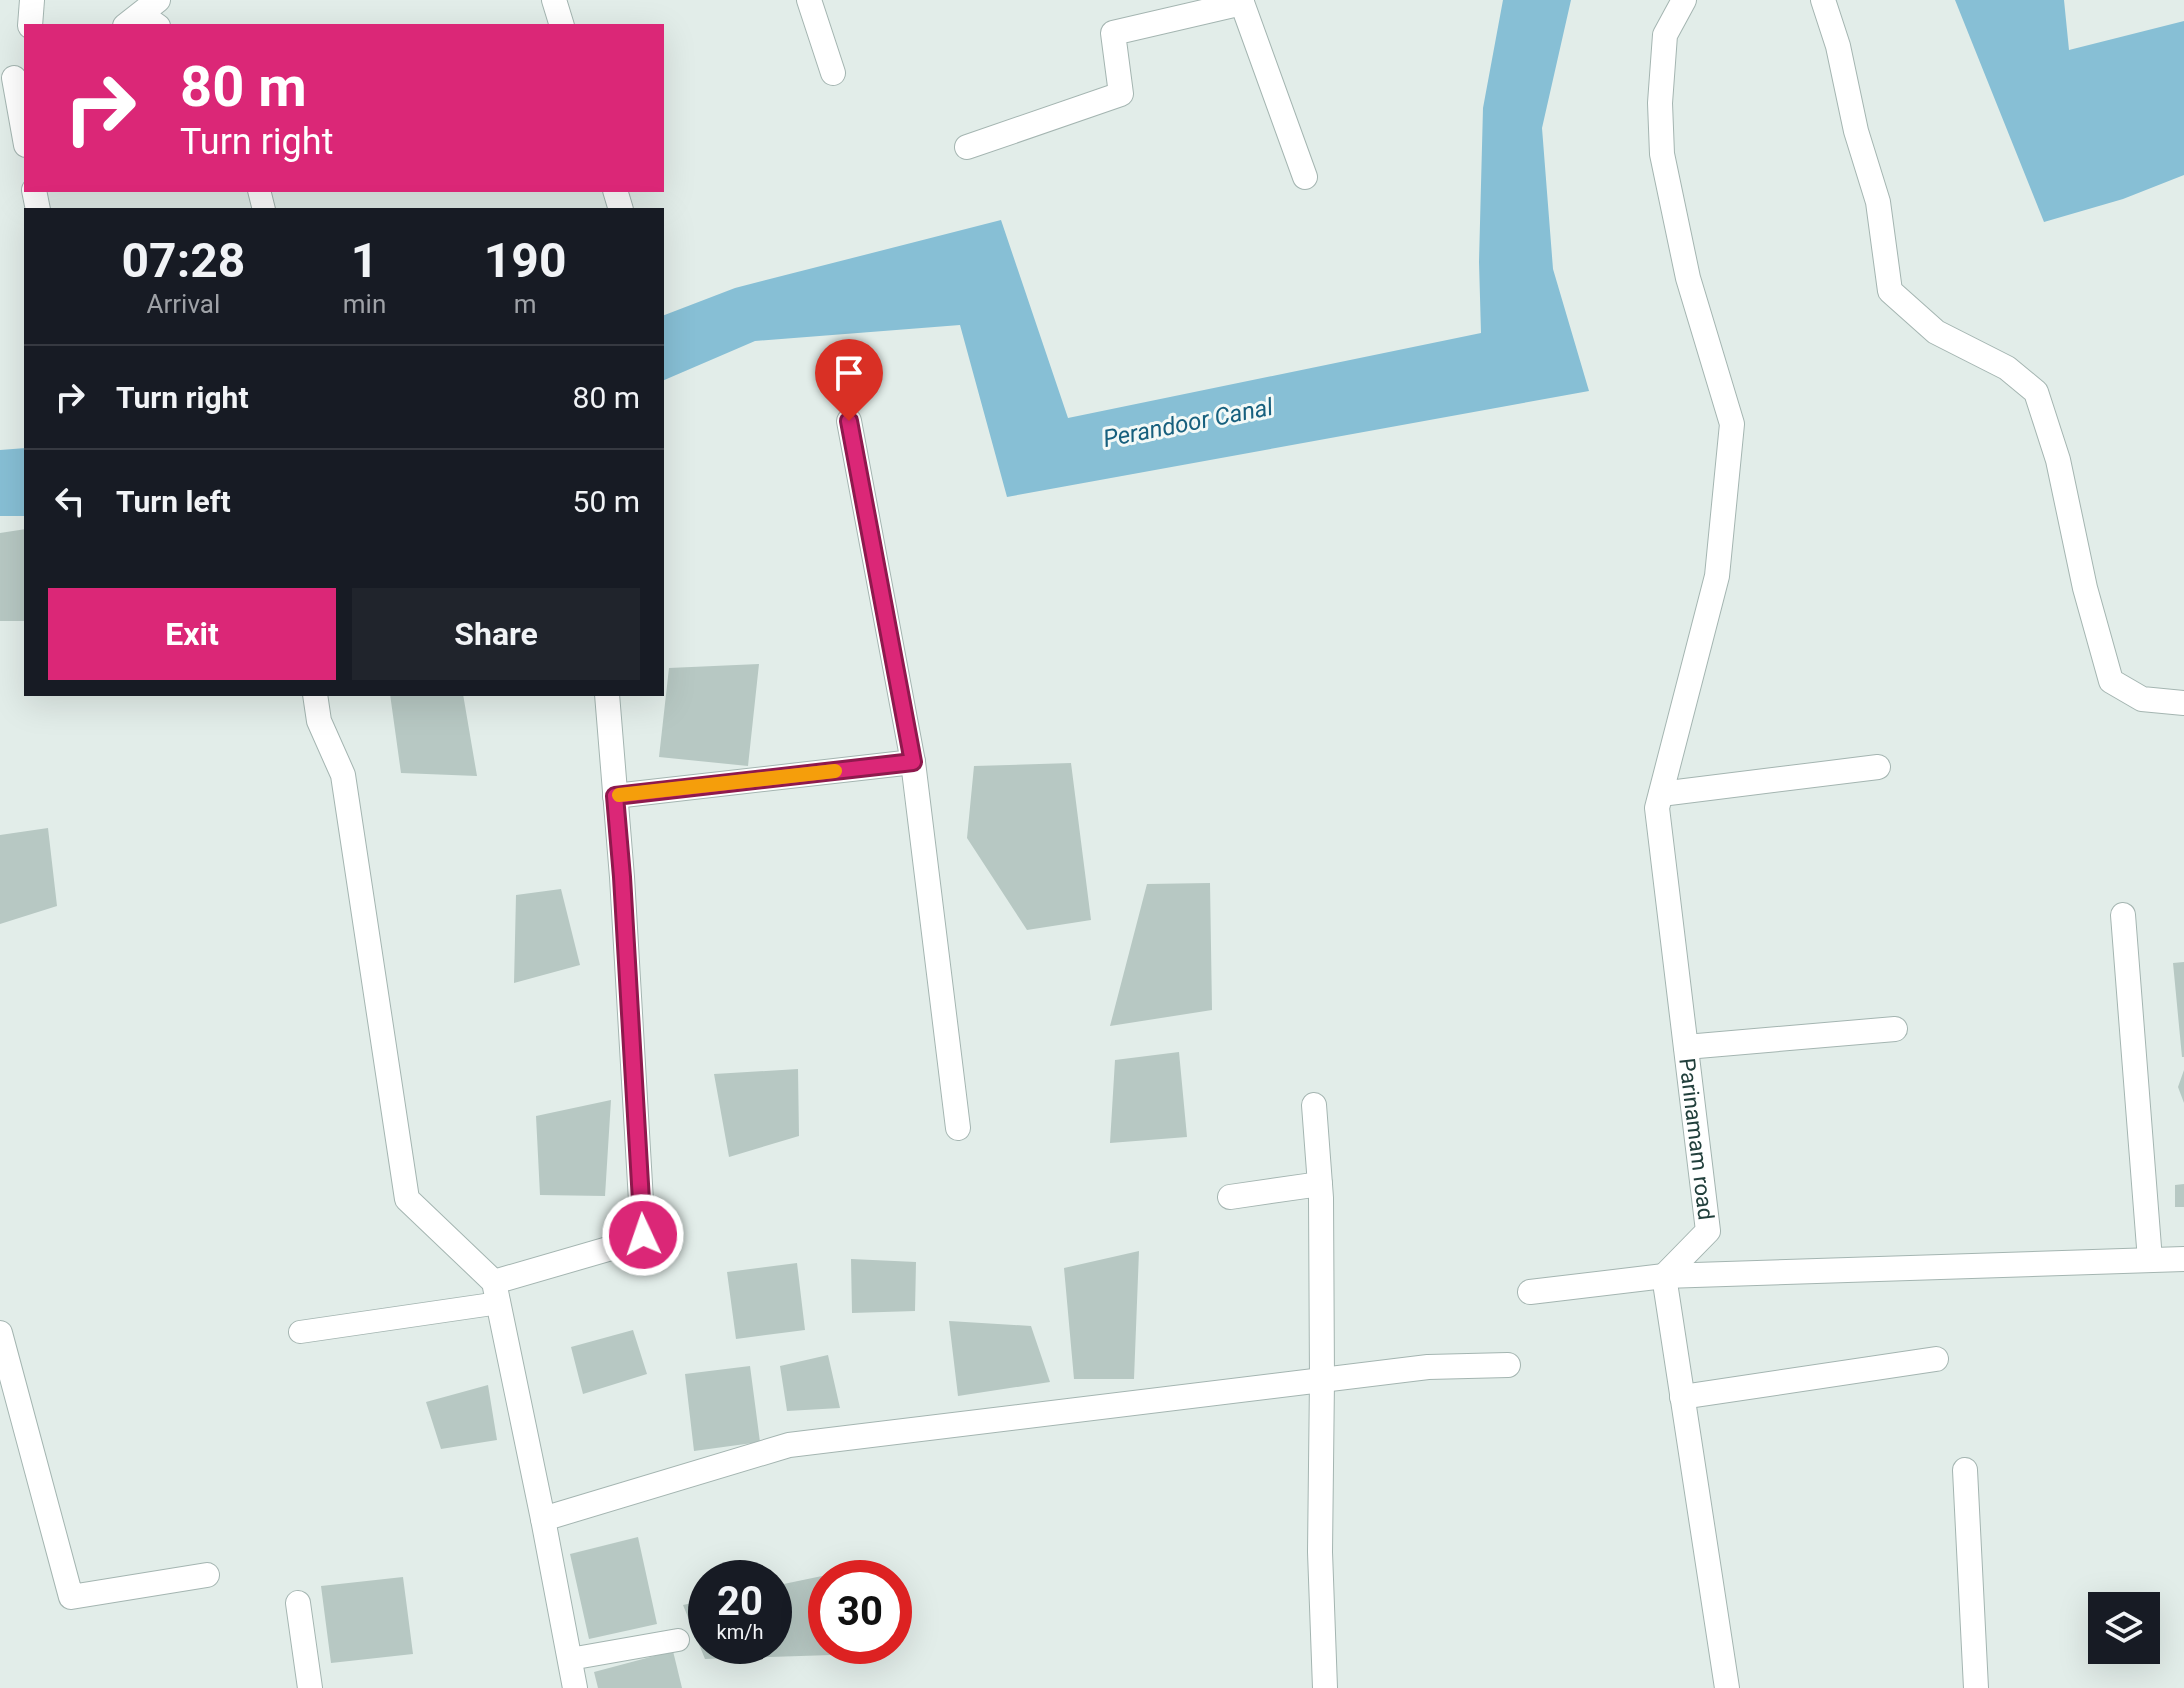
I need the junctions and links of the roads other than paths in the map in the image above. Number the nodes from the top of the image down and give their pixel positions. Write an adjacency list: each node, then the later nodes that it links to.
1 (32, 0): 7 (street)
2 (554, 0): 8 (street)
3 (809, 0): 9 (street)
4 (1684, 0): 21 (street)
5 (1823, 0): 17 (street)
6 (1241, 1): 12 (street); 13 (street)
7 (30, 24)
8 (561, 24)
9 (833, 73)
10 (13, 77): 11 (street)
11 (24, 135)
12 (967, 147)
13 (1305, 177)
14 (849, 421): 18 (street)
15 (315, 696): 32 (street)
16 (607, 696): 20 (street)
17 (2184, 703)
18 (913, 762): 20 (street); 26 (street)
19 (1878, 767): 21 (street)
20 (615, 796): 32 (street)
21 (1659, 801): 24 (street, Parinamam road)
22 (2123, 915): 30 (street)
23 (1895, 1029): 24 (street)
24 (1686, 1047): 31 (street, Parinamam road)
25 (1314, 1105): 27 (street)
26 (958, 1128)
27 (1320, 1184): 28 (street); 39 (street)
28 (1230, 1197)
29 (2184, 1259): 30 (street)
30 (2150, 1260): 31 (street)
31 (1664, 1276): 33 (street); 40 (street)
32 (497, 1292): 34 (lane); 42 (street)
33 (1530, 1292)
34 (300, 1332)
35 (0, 1333): 38 (street)
36 (1936, 1359): 40 (street)
37 (1508, 1365): 39 (street)
38 (6, 1380): 43 (street)
39 (1322, 1380): 42 (street); 49 (street)
40 (1682, 1397): 50 (street)
41 (1965, 1470): 51 (street)
42 (543, 1519): 46 (street)
43 (207, 1575)
44 (298, 1603): 47 (street)
45 (678, 1640): 46 (lane)
46 (570, 1659): 48 (street)
47 (310, 1688)
48 (575, 1688)
49 (1325, 1688)
50 (1727, 1688)
51 (1976, 1688)

